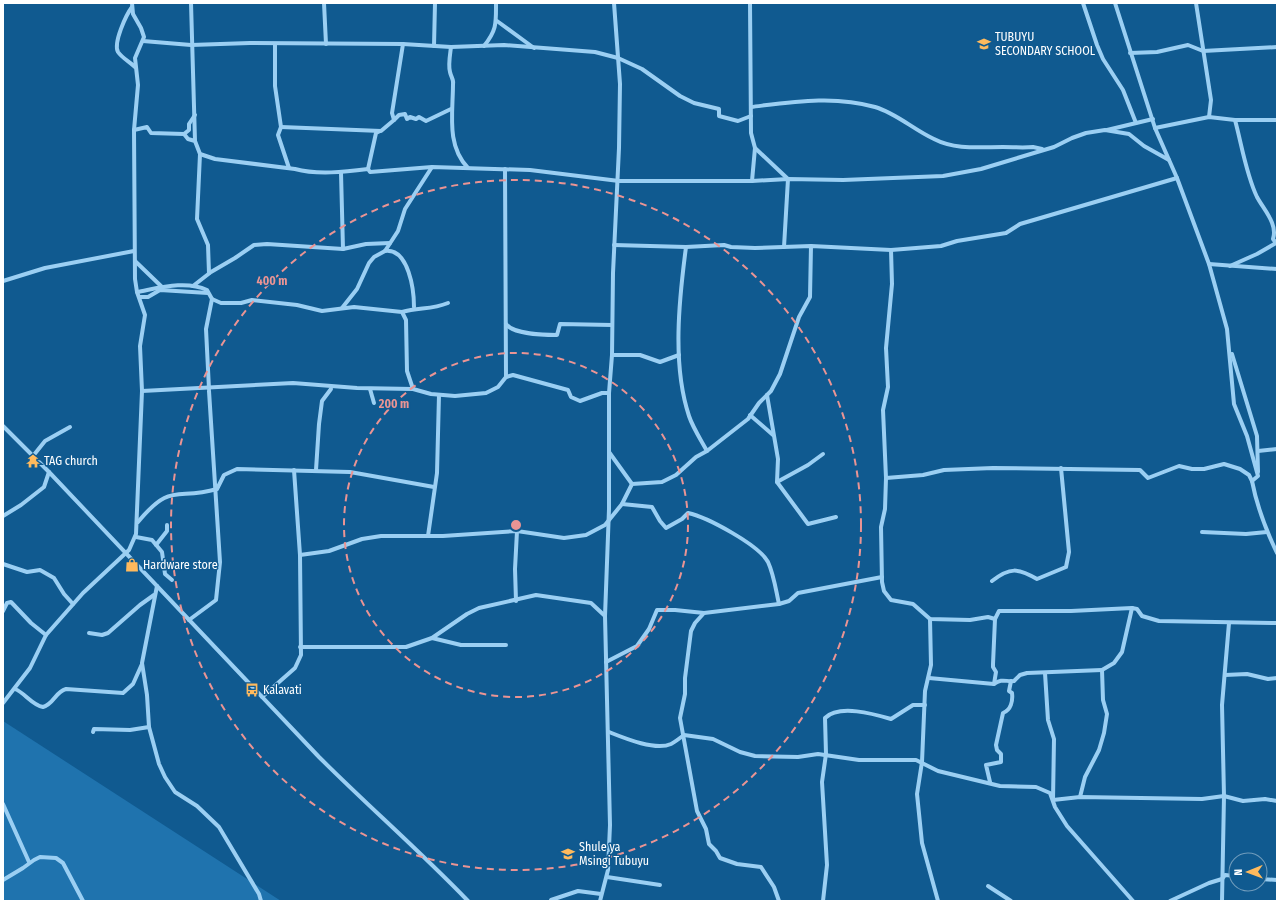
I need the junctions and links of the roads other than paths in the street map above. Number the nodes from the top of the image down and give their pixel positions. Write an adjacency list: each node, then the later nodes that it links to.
1 (191, 3): 16 (street)
2 (324, 3): 14 (street)
3 (435, 3): 17 (street)
4 (496, 3): 11 (street)
5 (614, 3): 24 (street)
6 (750, 3): 26 (street)
7 (1083, 3): 35 (street)
8 (1115, 3): 23 (street)
9 (1197, 4): 22 (street)
10 (132, 5): 12 (street); 25 (street)
11 (497, 20): 18 (street); 21 (street)
12 (143, 41): 16 (street); 25 (street)
13 (275, 44): 14 (street); 16 (street); 36 (street)
14 (326, 44): 15 (street)
15 (403, 44): 17 (street); 32 (street)
16 (191, 45): 28 (street)
17 (434, 46): 19 (street)
18 (484, 46): 19 (street); 21 (street)
19 (451, 47): 27 (street)
20 (1277, 47): 22 (street)
21 (534, 48): 24 (street)
22 (1203, 51): 23 (street); 30 (street)
23 (1130, 53): 31 (street)
24 (618, 58): 29 (street); 55 (street)
25 (136, 67): 38 (street)
26 (751, 108): 29 (street); 44 (street)
27 (451, 109): 32 (street); 49 (street)
28 (196, 115): 41 (street); 42 (street)
29 (751, 116): 43 (street)
30 (1210, 117): 33 (street); 37 (street)
31 (1153, 119): 35 (street); 37 (street)
32 (394, 120): 40 (street)
33 (1235, 120): 34 (street); 68 (street)
34 (1277, 120)
35 (1136, 123): 39 (street)
36 (281, 127): 40 (street); 48 (street)
37 (1155, 128): 46 (street)
38 (134, 130): 41 (street); 64 (street)
39 (1105, 130): 44 (street); 46 (street)
40 (380, 131): 50 (street)
41 (184, 134): 42 (street)
42 (195, 141): 45 (street)
43 (755, 148): 54 (street); 56 (street)
44 (1042, 149): 54 (street)
45 (200, 154): 48 (street); 70 (street)
46 (1169, 160): 53 (street)
47 (432, 167): 49 (street); 50 (street); 57 (street)
48 (289, 168): 52 (street)
49 (468, 168): 51 (street)
50 (368, 169): 52 (street)
51 (505, 169): 55 (street); 82 (street)
52 (341, 173): 62 (street)
53 (1177, 178): 63 (street); 67 (street)
54 (788, 179): 56 (street); 60 (street)
55 (619, 180): 56 (street); 58 (street)
56 (752, 181)
57 (390, 243): 62 (street); 65 (street)
58 (614, 244): 61 (street); 83 (street)
59 (811, 246): 60 (street); 63 (street); 95 (street)
60 (784, 247): 61 (street)
61 (686, 248): 86 (street)
62 (343, 249): 70 (street)
63 (891, 250): 112 (street)
64 (134, 251): 66 (street); 71 (street)
65 (385, 251): 79 (street); 80 (street)
66 (135, 260): 72 (street); 74 (street)
67 (1209, 264): 68 (street); 84 (street)
68 (1230, 266): 69 (street)
69 (1277, 269)
70 (209, 273): 73 (street)
71 (3, 281)
72 (162, 286): 73 (street); 74 (street)
73 (193, 286): 75 (street)
74 (137, 292): 76 (street)
75 (208, 293): 76 (street); 77 (street)
76 (140, 297): 92 (street)
77 (212, 299): 80 (street); 91 (street)
78 (448, 303): 79 (street)
79 (414, 307): 81 (street)
80 (342, 308): 81 (street)
81 (402, 312): 90 (street)
82 (506, 323): 83 (street); 87 (street)
83 (612, 325): 85 (street)
84 (1230, 347): 103 (street); 111 (street)
85 (612, 355): 86 (street); 93 (street)
86 (679, 355): 102 (street)
87 (506, 377): 93 (street); 94 (street)
88 (331, 389): 109 (street)
89 (370, 389): 90 (street); 91 (street); 96 (street)
90 (413, 389): 94 (street)
91 (209, 390): 92 (street); 117 (street)
92 (142, 391): 121 (street)
93 (609, 393): 104 (street)
94 (439, 395): 116 (street)
95 (767, 395): 97 (street); 100 (street)
96 (374, 403)
97 (750, 416): 100 (street); 102 (street)
98 (3, 426): 106 (street)
99 (70, 427): 106 (street)
100 (773, 436): 114 (street)
101 (1277, 449): 103 (street)
102 (707, 451): 115 (street)
103 (1258, 451): 111 (street)
104 (608, 452): 115 (street); 122 (street)
105 (822, 454): 114 (street)
106 (33, 456): 110 (street)
107 (1061, 468): 112 (street); 113 (street); 136 (street)
108 (294, 470): 109 (street); 117 (street); 132 (street)
109 (316, 470): 116 (street)
110 (49, 472): 119 (street); 131 (street)
111 (1258, 476): 113 (street)
112 (886, 478): 134 (street)
113 (1252, 481): 126 (street)
114 (777, 482): 120 (street)
115 (632, 484): 118 (street)
116 (434, 487): 127 (street)
117 (214, 490): 121 (street); 148 (street)
118 (622, 504): 122 (street); 141 (street)
119 (3, 516)
120 (836, 517)
121 (138, 522): 128 (street)
122 (608, 522): 124 (street); 145 (street)
123 (167, 525): 129 (street)
124 (517, 531): 127 (street); 139 (street)
125 (1202, 532): 126 (street)
126 (1267, 532): 130 (street)
127 (428, 536): 132 (street)
128 (136, 537): 129 (street); 131 (street)
129 (156, 545): 135 (street)
130 (1277, 553)
131 (126, 554): 137 (street); 140 (street)
132 (300, 555): 155 (street)
133 (3, 564): 140 (street)
134 (882, 577): 141 (street); 146 (street)
135 (172, 580)
136 (992, 581)
137 (157, 586): 138 (street); 148 (street)
138 (155, 594): 151 (street); 157 (street)
139 (516, 601): 145 (street); 153 (street)
140 (73, 604): 152 (street)
141 (779, 604): 144 (street)
142 (1132, 608): 147 (street); 149 (street); 158 (street)
143 (3, 611): 152 (street)
144 (704, 613): 156 (street); 172 (street)
145 (604, 616): 156 (street)
146 (930, 619): 147 (street); 161 (street)
147 (995, 619): 164 (street)
148 (189, 620): 166 (street)
149 (1229, 623): 150 (street); 160 (street)
150 (1277, 623)
151 (89, 633)
152 (46, 635): 165 (street)
153 (432, 638): 154 (street); 155 (street)
154 (506, 645)
155 (300, 647): 166 (street)
156 (606, 662): 171 (street)
157 (142, 663): 165 (street); 169 (street)
158 (1102, 670): 159 (street); 177 (street)
159 (1045, 673): 163 (street); 178 (street)
160 (1225, 675): 162 (street); 176 (street)
161 (929, 678): 164 (street); 168 (street)
162 (1277, 678)
163 (1011, 682): 164 (street); 175 (street)
164 (994, 684)
165 (15, 689): 167 (street)
166 (262, 697): 192 (street)
167 (3, 703)
168 (925, 705): 173 (street); 174 (street)
169 (149, 727): 170 (street); 191 (street)
170 (93, 732)
171 (609, 732): 172 (street); 183 (street)
172 (684, 735): 173 (street); 194 (street)
173 (826, 754): 174 (street); 195 (street)
174 (922, 762): 175 (street); 196 (street)
175 (990, 782): 178 (street)
176 (1224, 796): 177 (street); 179 (street); 184 (street)
177 (1080, 797): 178 (street)
178 (1053, 800): 198 (street)
179 (1277, 801)
180 (3, 804): 181 (street)
181 (29, 862): 185 (street); 190 (street)
182 (1228, 875): 184 (street)
183 (606, 877): 186 (street); 188 (street)
184 (1222, 879): 199 (street); 200 (street)
185 (3, 880)
186 (660, 885)
187 (988, 886): 197 (street)
188 (601, 894): 189 (street); 193 (street)
189 (551, 900)
190 (82, 901)
191 (261, 901)
192 (468, 901)
193 (600, 901)
194 (779, 901)
195 (823, 901)
196 (938, 901)
197 (1011, 901)
198 (1133, 901)
199 (1170, 901)
200 (1222, 901)

